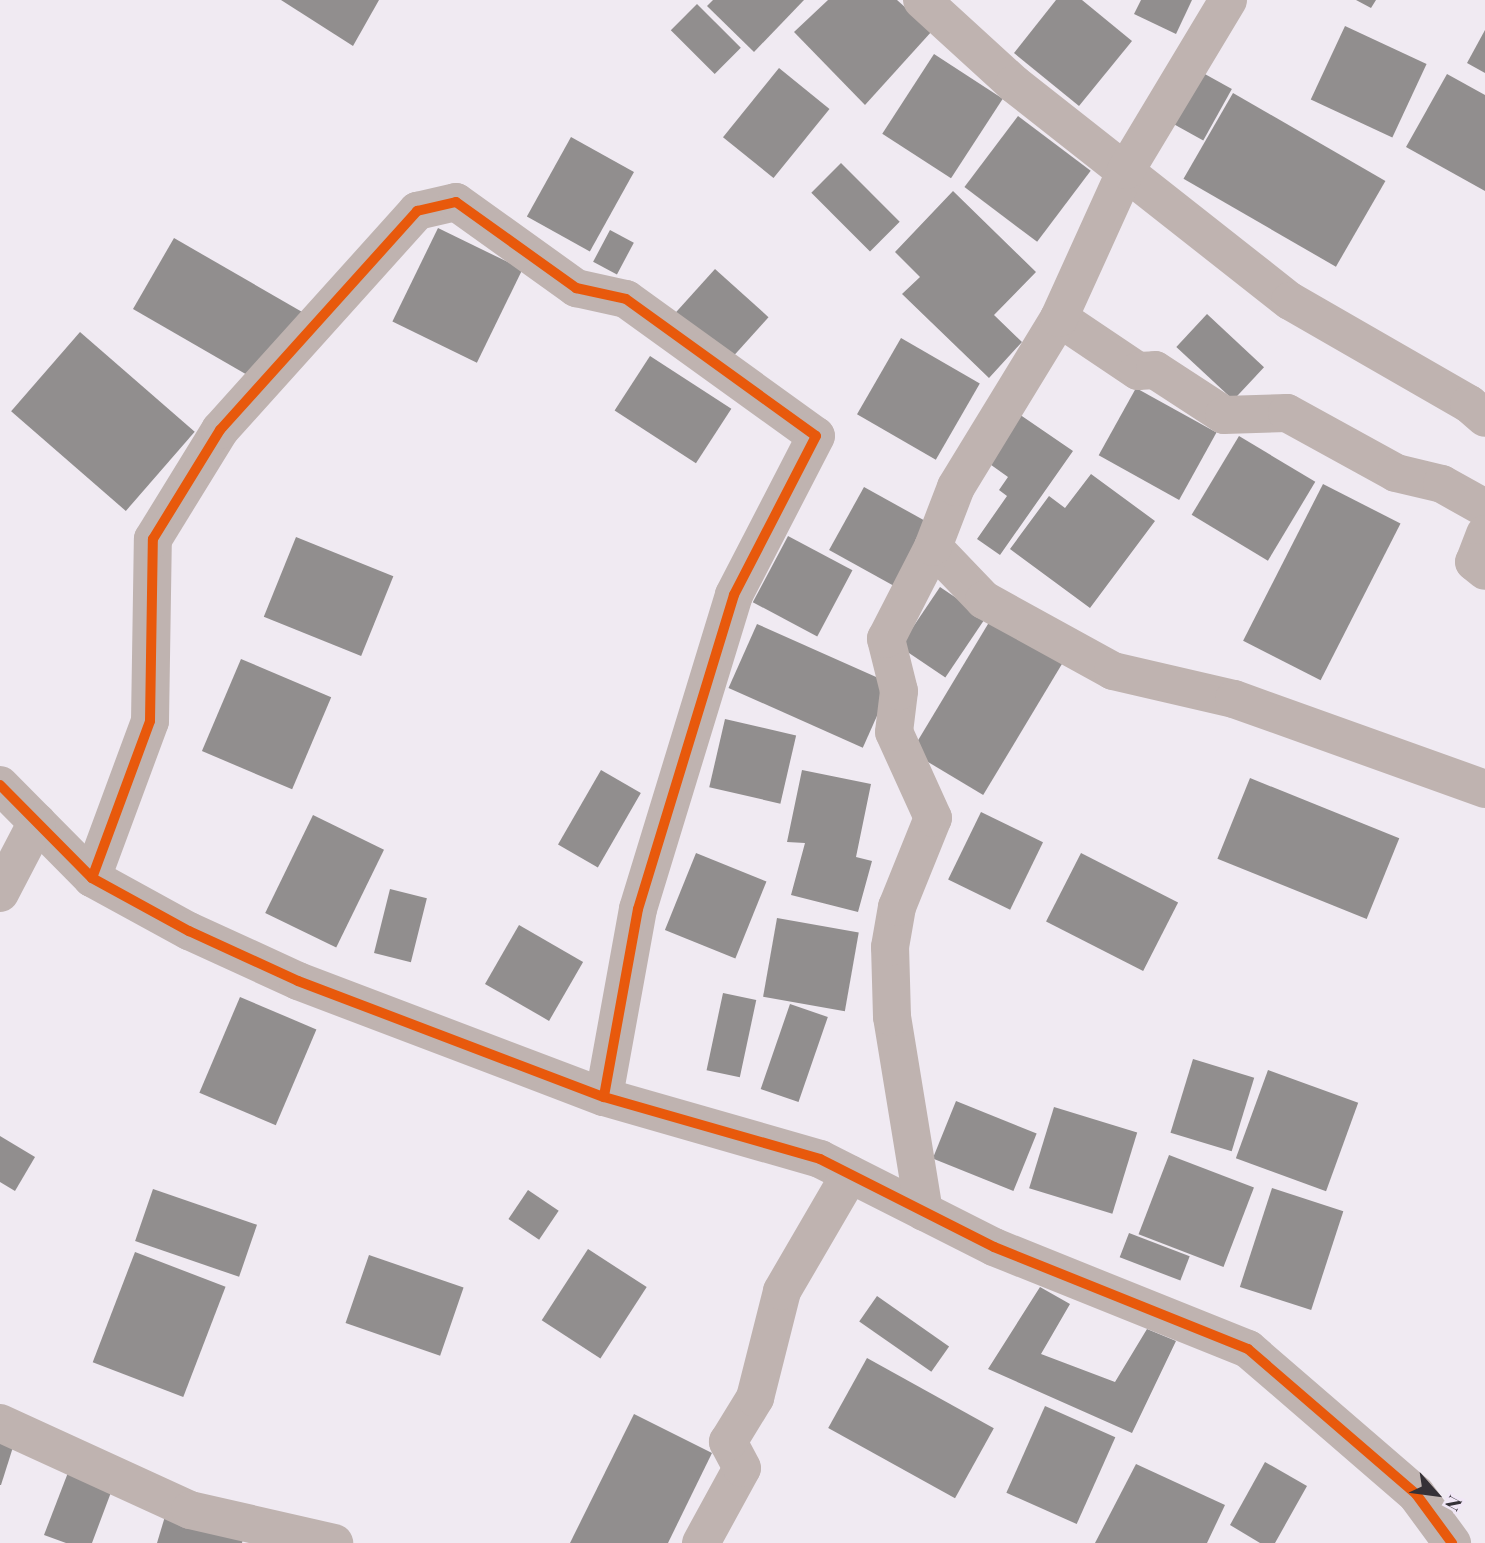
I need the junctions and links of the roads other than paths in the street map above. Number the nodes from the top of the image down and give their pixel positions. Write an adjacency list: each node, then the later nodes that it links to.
1 (922, 0): 3 (street)
2 (1228, 0): 3 (street)
3 (1126, 170): 4 (street); 5 (street)
4 (1059, 318): 6 (street); 8 (street)
5 (1485, 418)
6 (1485, 508)
7 (1485, 534): 9 (street)
8 (933, 547): 11 (street); 17 (street)
9 (1485, 571)
10 (0, 785): 12 (street)
11 (1485, 789)
12 (37, 822): 13 (street); 14 (street)
13 (92, 878): 15 (street); 15 (street)
14 (0, 893)
15 (604, 1097): 16 (street)
16 (850, 1174): 17 (street); 20 (street)
17 (924, 1212): 21 (street)
18 (0, 1423): 19 (street)
19 (334, 1543)
20 (701, 1543)
21 (1452, 1543)

